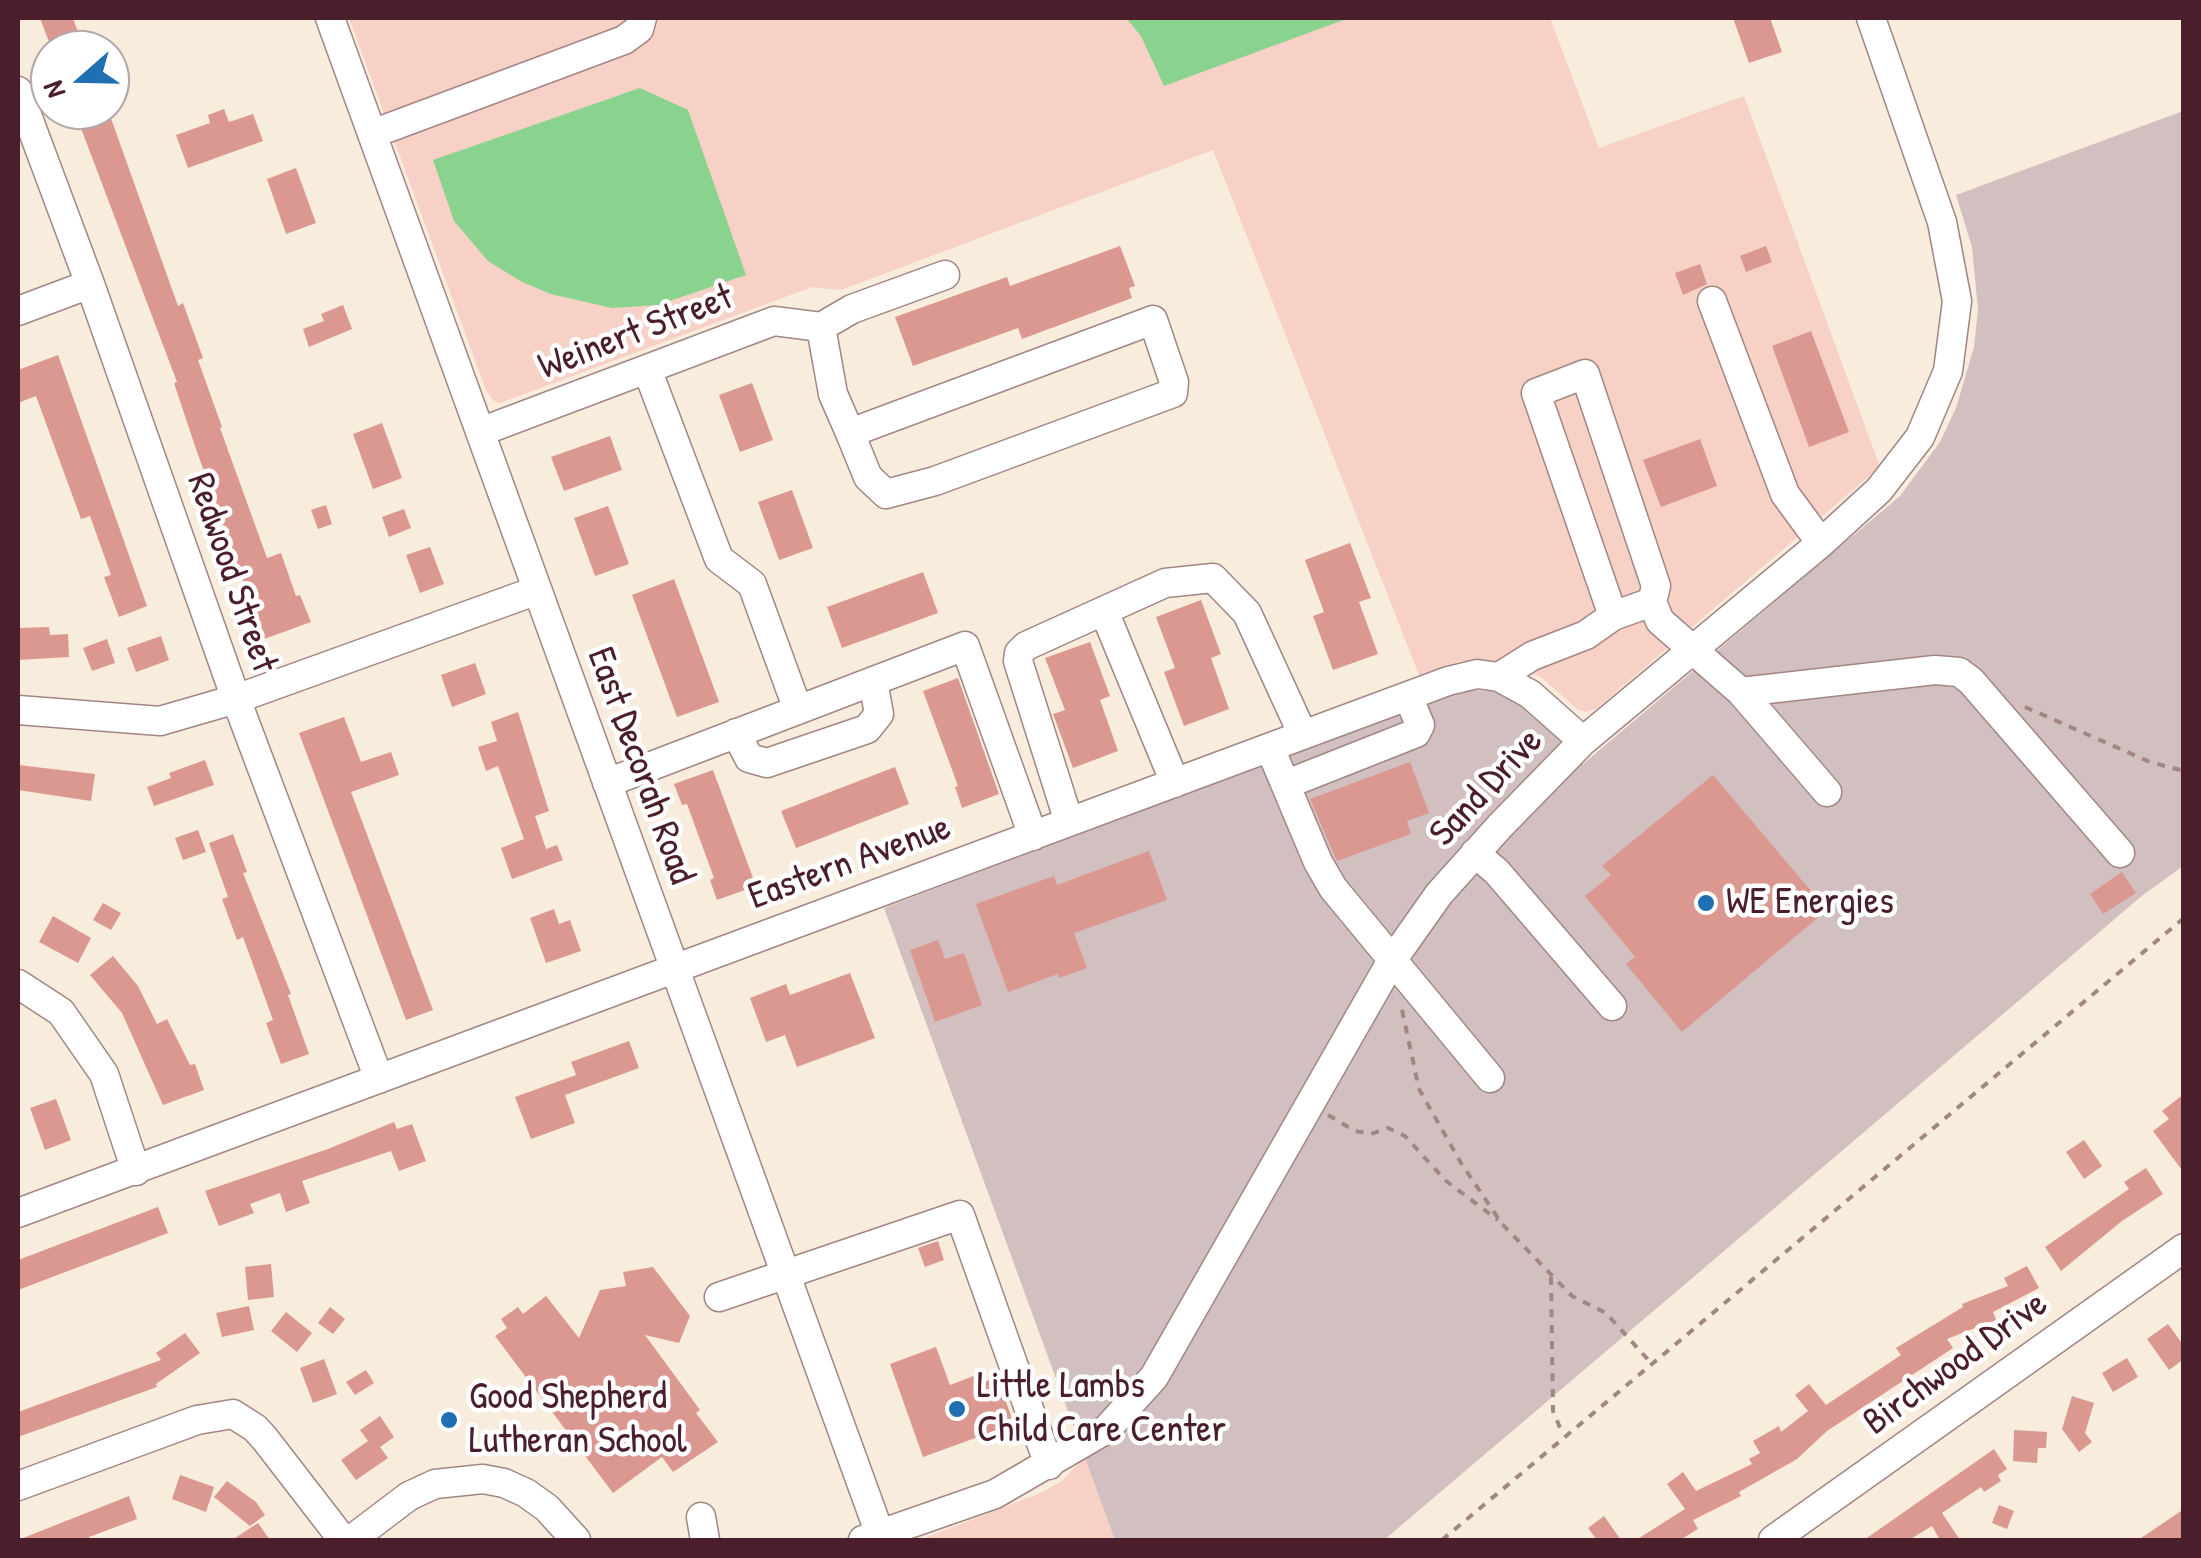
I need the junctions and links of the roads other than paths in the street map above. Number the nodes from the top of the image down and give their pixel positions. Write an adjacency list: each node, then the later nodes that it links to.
1 (330, 18): 5 (street, East Decorah Road)
2 (642, 18): 5 (street)
3 (1871, 18): 14 (street, Sand Drive)
4 (18, 90): 7 (street, Redwood Street)
5 (372, 134): 12 (street, East Decorah Road)
6 (945, 275): 10 (street)
7 (90, 284): 9 (street); 24 (street, Redwood Street)
8 (1712, 302): 14 (street)
9 (18, 311)
10 (821, 327): 11 (street, Weinert Street); 13 (street)
11 (648, 369): 12 (street, Weinert Street); 26 (street)
12 (480, 432): 15 (street, East Decorah Road)
13 (850, 433): 13 (street)
14 (1821, 543): 19 (street, Sand Drive)
15 (536, 591): 24 (street); 31 (street, East Decorah Road)
16 (1652, 602): 18 (street); 18 (street); 19 (street)
17 (1104, 611): 28 (street); 32 (street); 35 (street)
18 (1613, 616): 20 (street)
19 (1692, 650): 22 (street); 29 (street, Sand Drive)
20 (1499, 677): 23 (street, Eastern Avenue); 29 (street)
21 (873, 682): 26 (street); 27 (street); 36 (street)
22 (1740, 692): 34 (street); 37 (street)
23 (1408, 696): 28 (street, Eastern Avenue); 33 (street)
24 (236, 699): 25 (street); 44 (street, Redwood Street)
25 (18, 710)
26 (798, 710): 27 (street)
27 (736, 733): 31 (street)
28 (1303, 736): 30 (street, Eastern Avenue)
29 (1583, 741): 38 (street, Sand Drive)
30 (1270, 748): 32 (street, Eastern Avenue); 33 (street)
31 (606, 782): 40 (street, East Decorah Road)
32 (1174, 783): 35 (street, Eastern Avenue)
33 (1287, 784): 39 (street)
34 (1827, 792)
35 (1069, 822): 36 (street, Eastern Avenue)
36 (1033, 836): 40 (street, Eastern Avenue)
37 (2120, 853)
38 (1476, 854): 39 (street, Sand Drive); 42 (street)
39 (1391, 962): 43 (street); 50 (street, Sand Drive)
40 (675, 968): 44 (street, Eastern Avenue); 48 (street, East Decorah Road)
41 (18, 984): 45 (street)
42 (1612, 1006)
43 (1490, 1078)
44 (379, 1079): 45 (street, Eastern Avenue)
45 (136, 1170): 46 (street, Eastern Avenue)
46 (18, 1213)
47 (2184, 1248): 56 (street, Birchwood Drive)
48 (784, 1275): 49 (street); 50 (street); 52 (street, East Decorah Road)
49 (719, 1297)
50 (1050, 1465): 52 (street, Sand Drive)
51 (18, 1486): 53 (street)
52 (875, 1539)
53 (343, 1540)
54 (351, 1540): 55 (street)
55 (576, 1540)
56 (1772, 1540)

